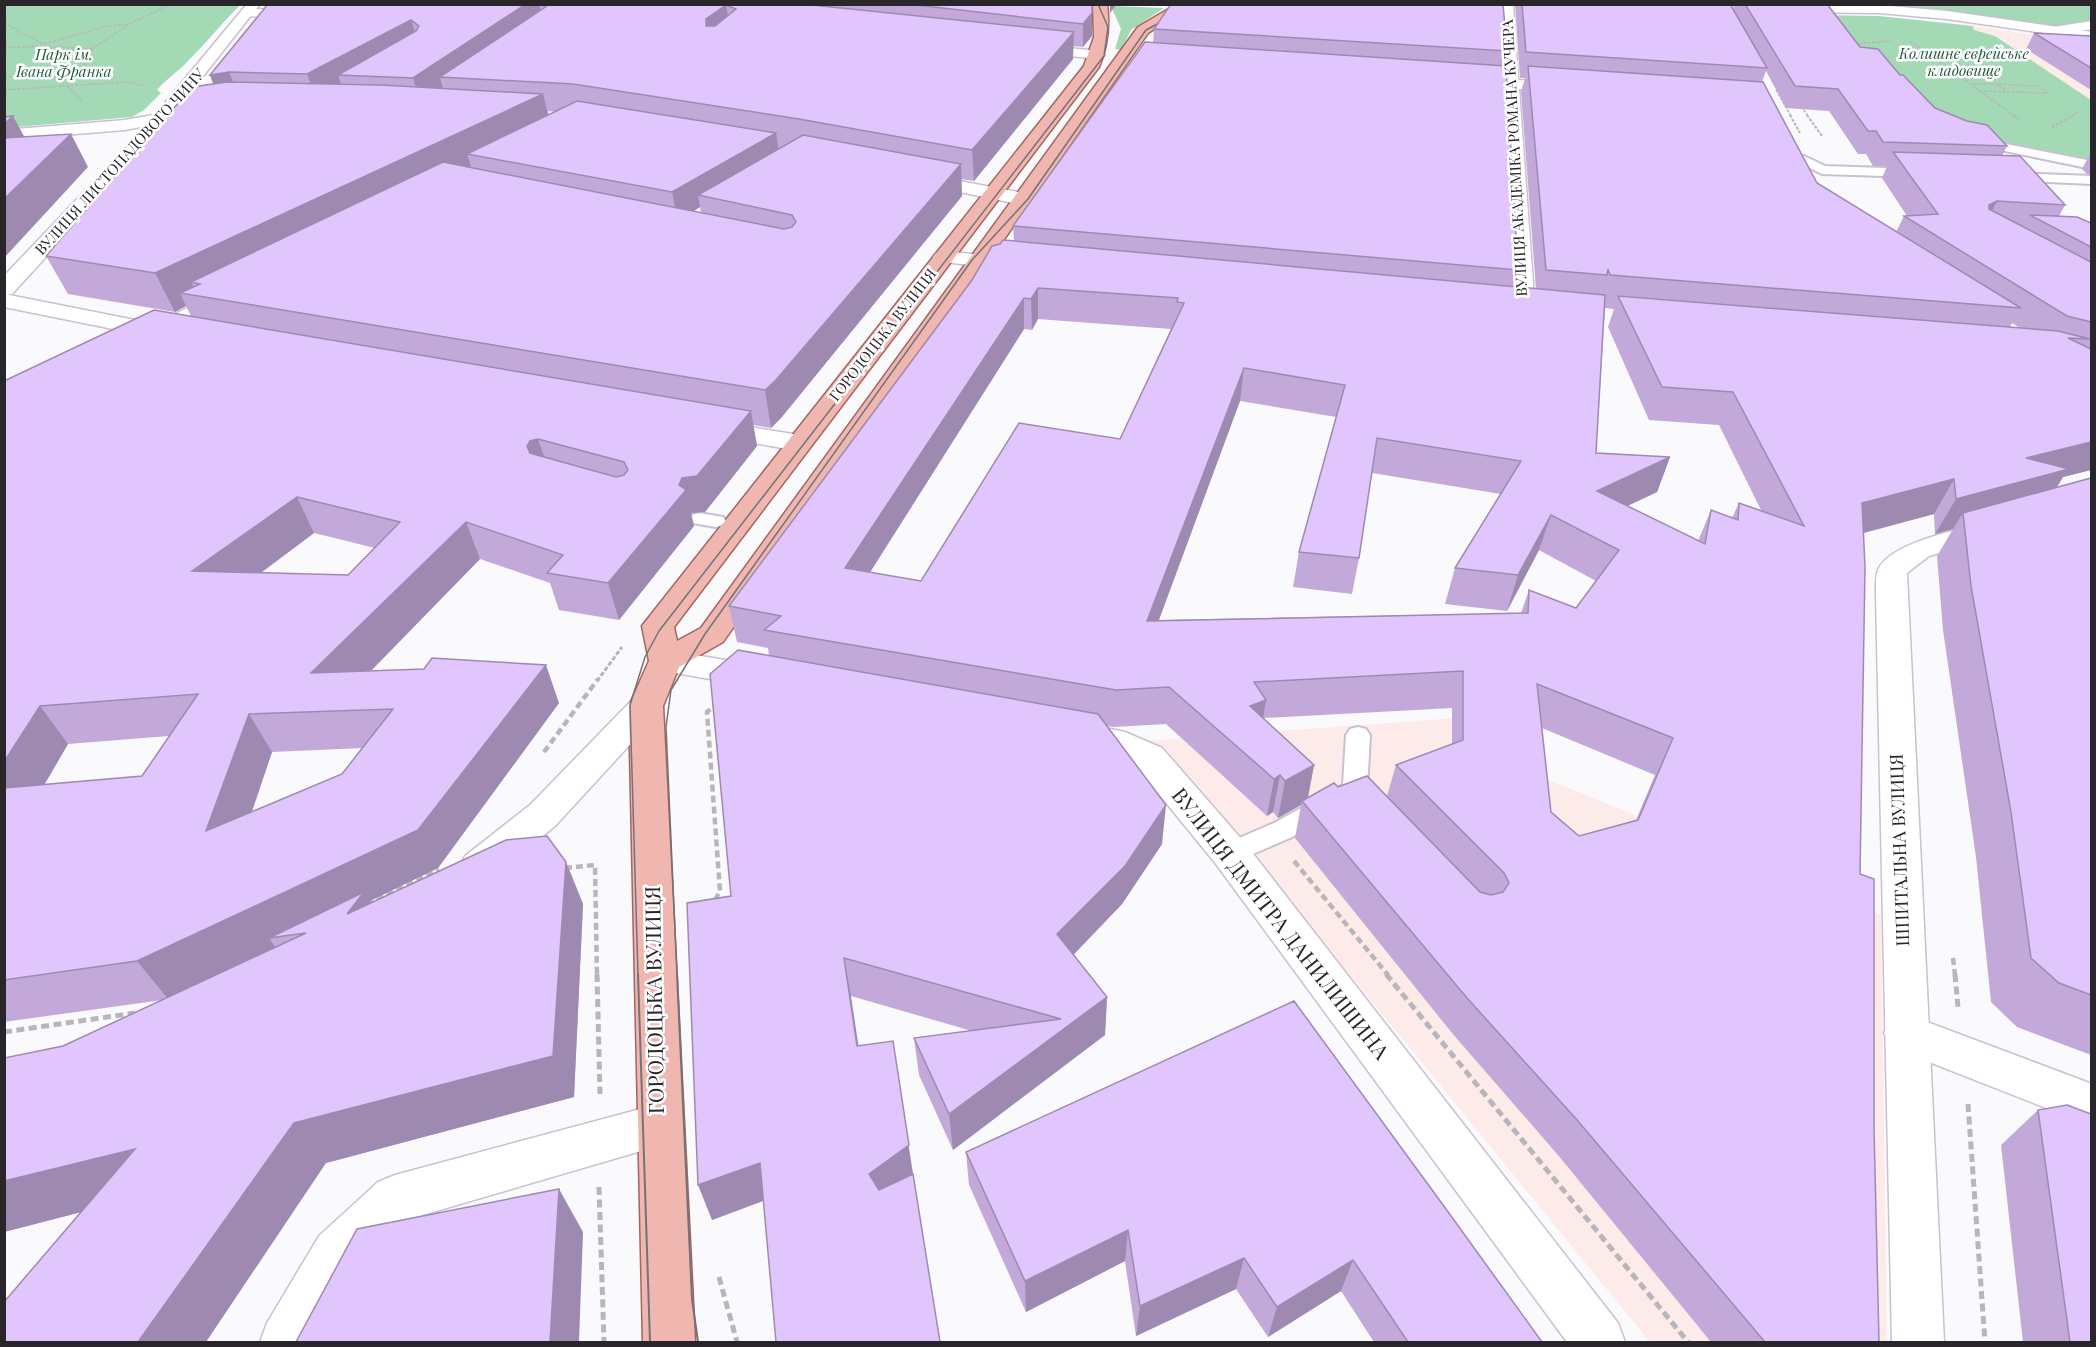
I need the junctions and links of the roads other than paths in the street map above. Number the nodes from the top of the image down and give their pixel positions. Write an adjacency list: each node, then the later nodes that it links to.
1 (1100, 4): 13 (main road, ГОРОДОЦЬКА ВУЛИЦЯ)
2 (1181, 4): 5 (main road)
3 (1188, 4): 32 (main road, ГОРОДОЦЬКА ВУЛИЦЯ)
4 (1506, 4): 15 (street, ВУЛИЦЯ АКАДЕМІКА РОМАНА КУЧЕРА)
5 (1160, 5)
6 (1776, 7): 10 (street)
7 (250, 9): 8 (street); 18 (street, ВУЛИЦЯ ЛИСТОПАДОВОГО ЧИНУ)
8 (316, 14)
9 (2091, 25): 10 (street)
10 (2054, 31): 11 (street)
11 (2091, 36)
12 (1011, 46): 13 (street)
13 (1098, 55): 30 (main road, ГОРОДОЦЬКА ВУЛИЦЯ)
14 (1442, 79): 15 (street)
15 (1510, 84): 16 (street); 40 (street, ВУЛИЦЯ АКАДЕМІКА РОМАНА КУЧЕРА)
16 (1591, 89)
17 (207, 111): 18 (street)
18 (161, 119): 19 (street); 37 (street, ВУЛИЦЯ ЛИСТОПАДОВОГО ЧИНУ)
19 (4, 135)
20 (1961, 140): 23 (lane)
21 (1793, 141): 22 (street)
22 (1804, 160): 24 (lane); 29 (street)
23 (2091, 165)
24 (1928, 173)
25 (896, 174): 30 (street)
26 (1999, 176): 27 (lane)
27 (2022, 177): 28 (lane); 31 (lane)
28 (2091, 180)
29 (1816, 191)
30 (993, 193): 32 (street); 33 (main road, ГОРОДОЦЬКА ВУЛИЦЯ)
31 (2036, 193)
32 (1023, 199): 34 (main road, ГОРОДОЦЬКА ВУЛИЦЯ)
33 (943, 257): 34 (street); 46 (main road, ГОРОДОЦЬКА ВУЛИЦЯ)
34 (978, 261): 35 (street); 47 (main road, ГОРОДОЦЬКА ВУЛИЦЯ)
35 (1035, 266)
36 (249, 284): 42 (street)
37 (4, 289)
38 (4, 300): 42 (street)
39 (1500, 309): 40 (street)
40 (1524, 311): 41 (street)
41 (1547, 313)
42 (158, 331): 43 (street); 44 (street)
43 (197, 337)
44 (126, 346)
45 (685, 424): 46 (street)
46 (800, 444): 47 (main road); 49 (main road, ГОРОДОЦЬКА ВУЛИЦЯ)
47 (843, 450): 49 (main road, ГОРОДОЦЬКА ВУЛИЦЯ)
48 (2023, 520): 56 (street, ШПИТАЛЬНА ВУЛИЦЯ)
49 (665, 661): 50 (street); 51 (main road, ГОРОДОЦЬКА ВУЛИЦЯ)
50 (796, 683)
51 (646, 706): 55 (street); 58 (main road, ГОРОДОЦЬКА ВУЛИЦЯ)
52 (1043, 728): 54 (street, ВУЛИЦЯ ДМИТРА ДАНИЛИШИНА)
53 (1358, 735): 54 (lane)
54 (1230, 853): 61 (street, ВУЛИЦЯ ДМИТРА ДАНИЛИШИНА)
55 (446, 875)
56 (1906, 1033): 57 (street); 62 (street, ШПИТАЛЬНА ВУЛИЦЯ)
57 (2091, 1106)
58 (659, 1126): 59 (street); 60 (main road, ГОРОДОЦЬКА ВУЛИЦЯ)
59 (286, 1342)
60 (669, 1342)
61 (1599, 1342)
62 (1918, 1342)

